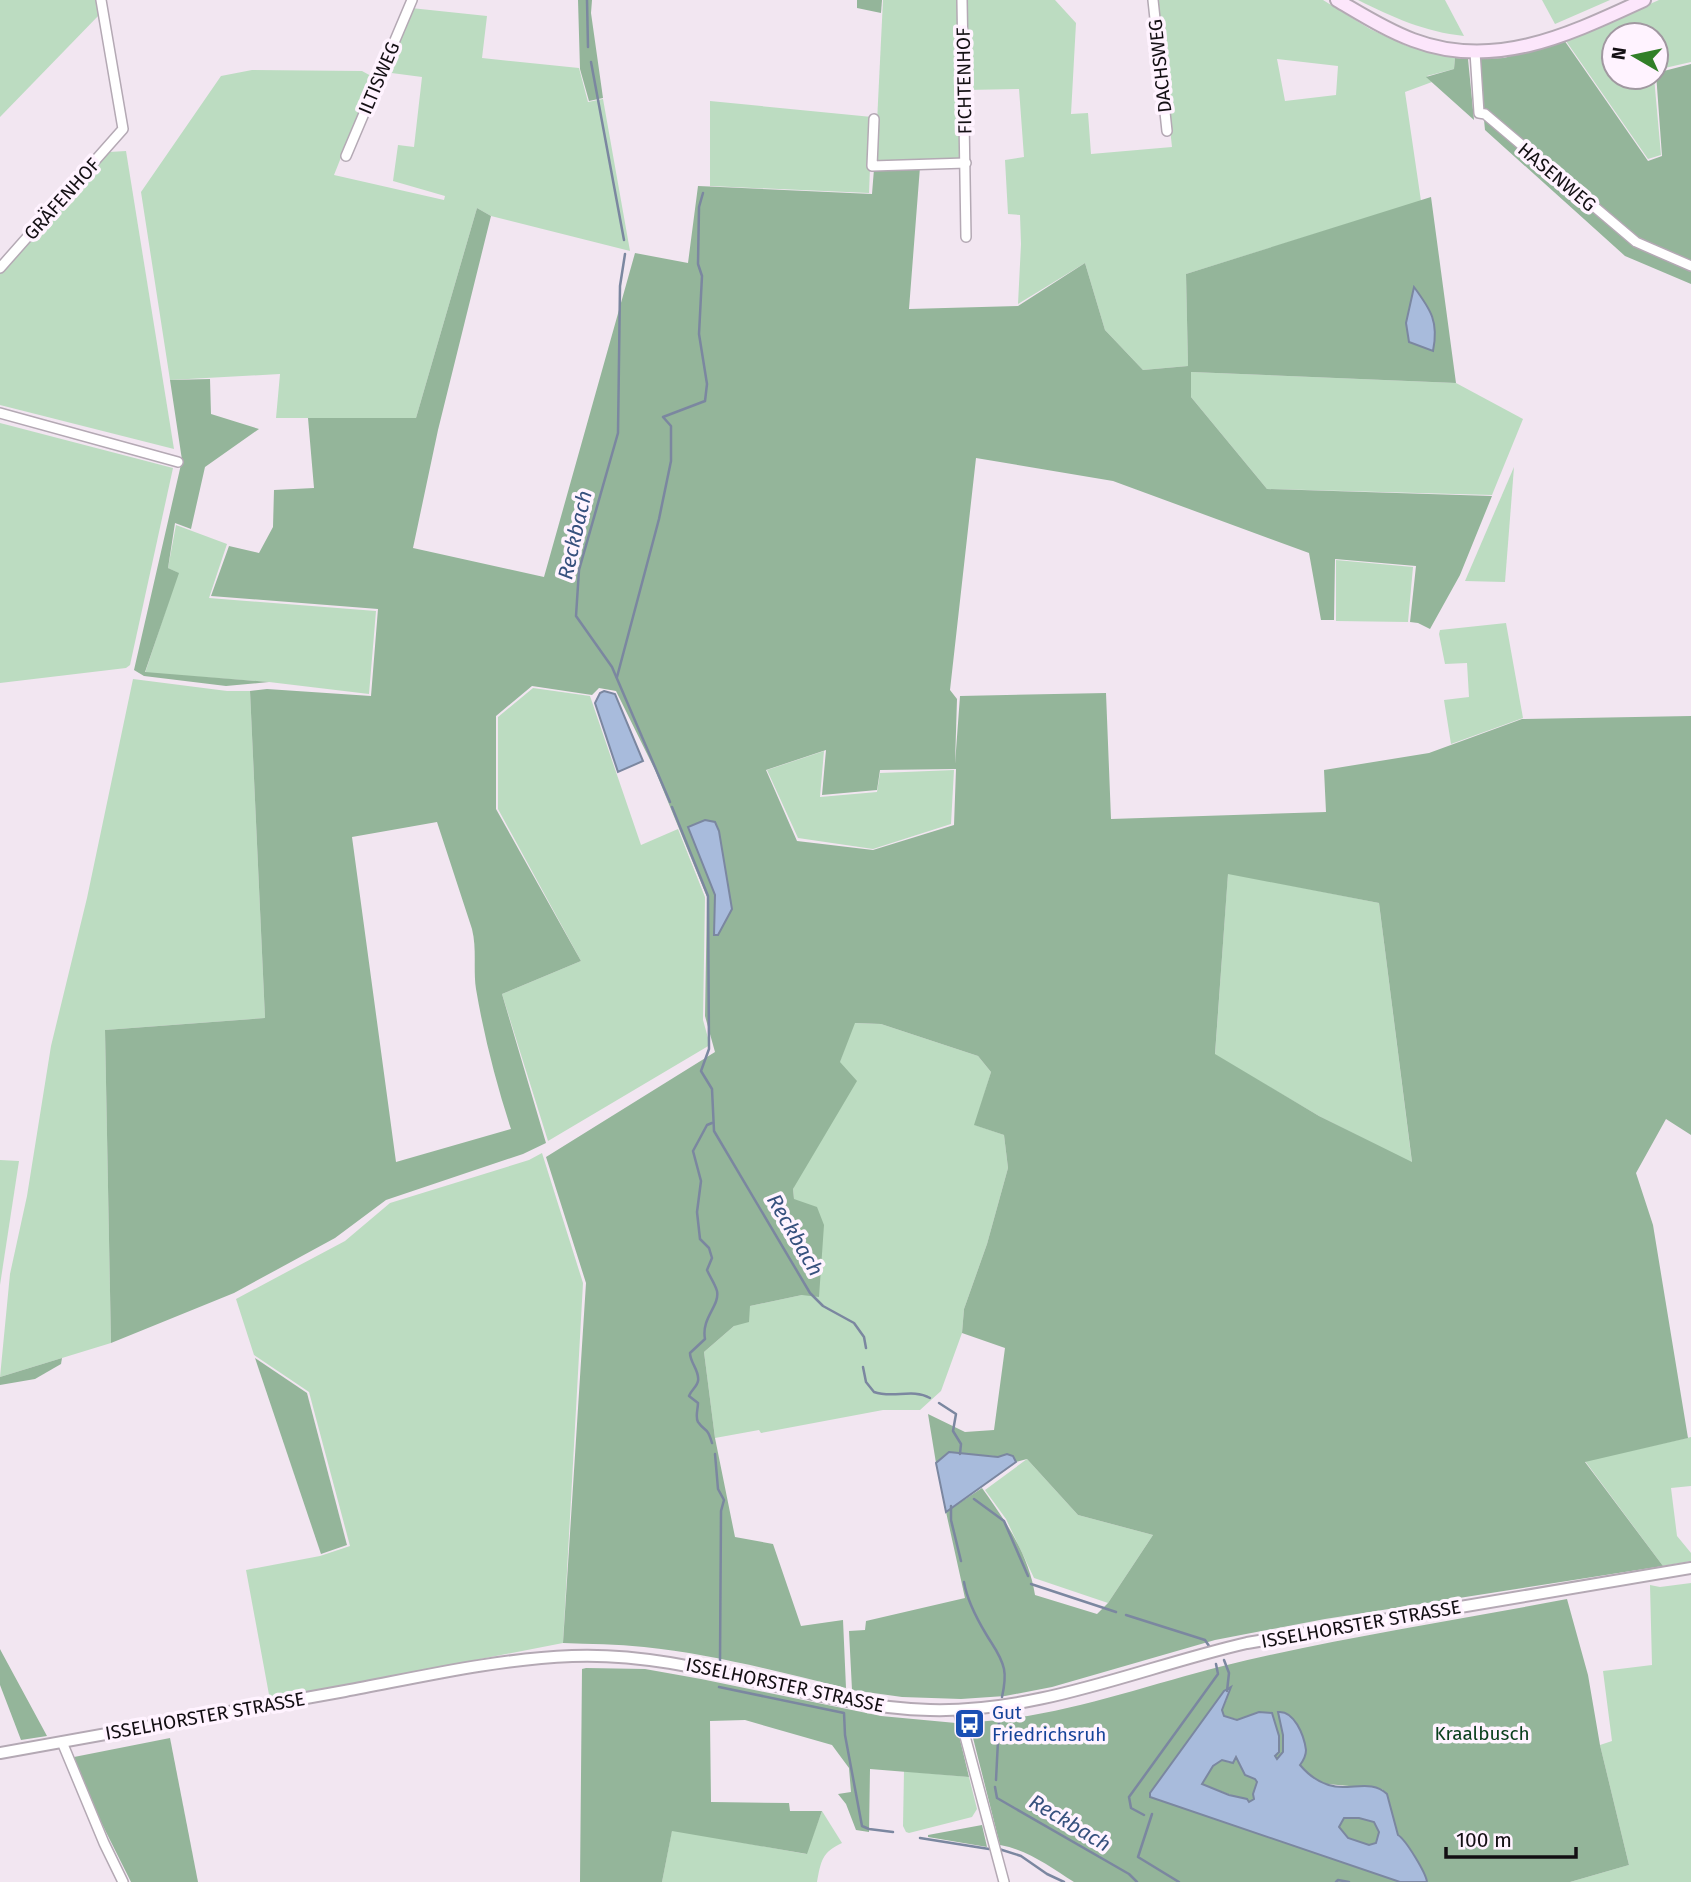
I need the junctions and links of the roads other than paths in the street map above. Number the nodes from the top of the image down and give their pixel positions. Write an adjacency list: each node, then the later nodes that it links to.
1 (101, 0): 14 (street, GRÄFENHOF)
2 (412, 0): 10 (street, ILTISWEG)
3 (962, 0): 11 (street, FICHTENHOF)
4 (1153, 0): 9 (street, DACHSWEG)
5 (1337, 0): 7 (main road)
6 (1644, 0): 7 (main road)
7 (1475, 52): 13 (street, HASENWEG)
8 (874, 119): 11 (street, FICHTENHOF)
9 (1167, 131)
10 (346, 156)
11 (966, 163): 12 (street, FICHTENHOF)
12 (967, 237)
13 (1691, 266)
14 (0, 268)
15 (0, 413): 16 (street)
16 (178, 462)
17 (1691, 1568): 18 (street, ISSELHORSTER STRASSE)
18 (958, 1710): 19 (street, ISSELHORSTER STRASSE); 22 (street)
19 (62, 1742): 20 (street, ISSELHORSTER STRASSE); 21 (street)
20 (0, 1753)
21 (123, 1882)
22 (1004, 1882)

